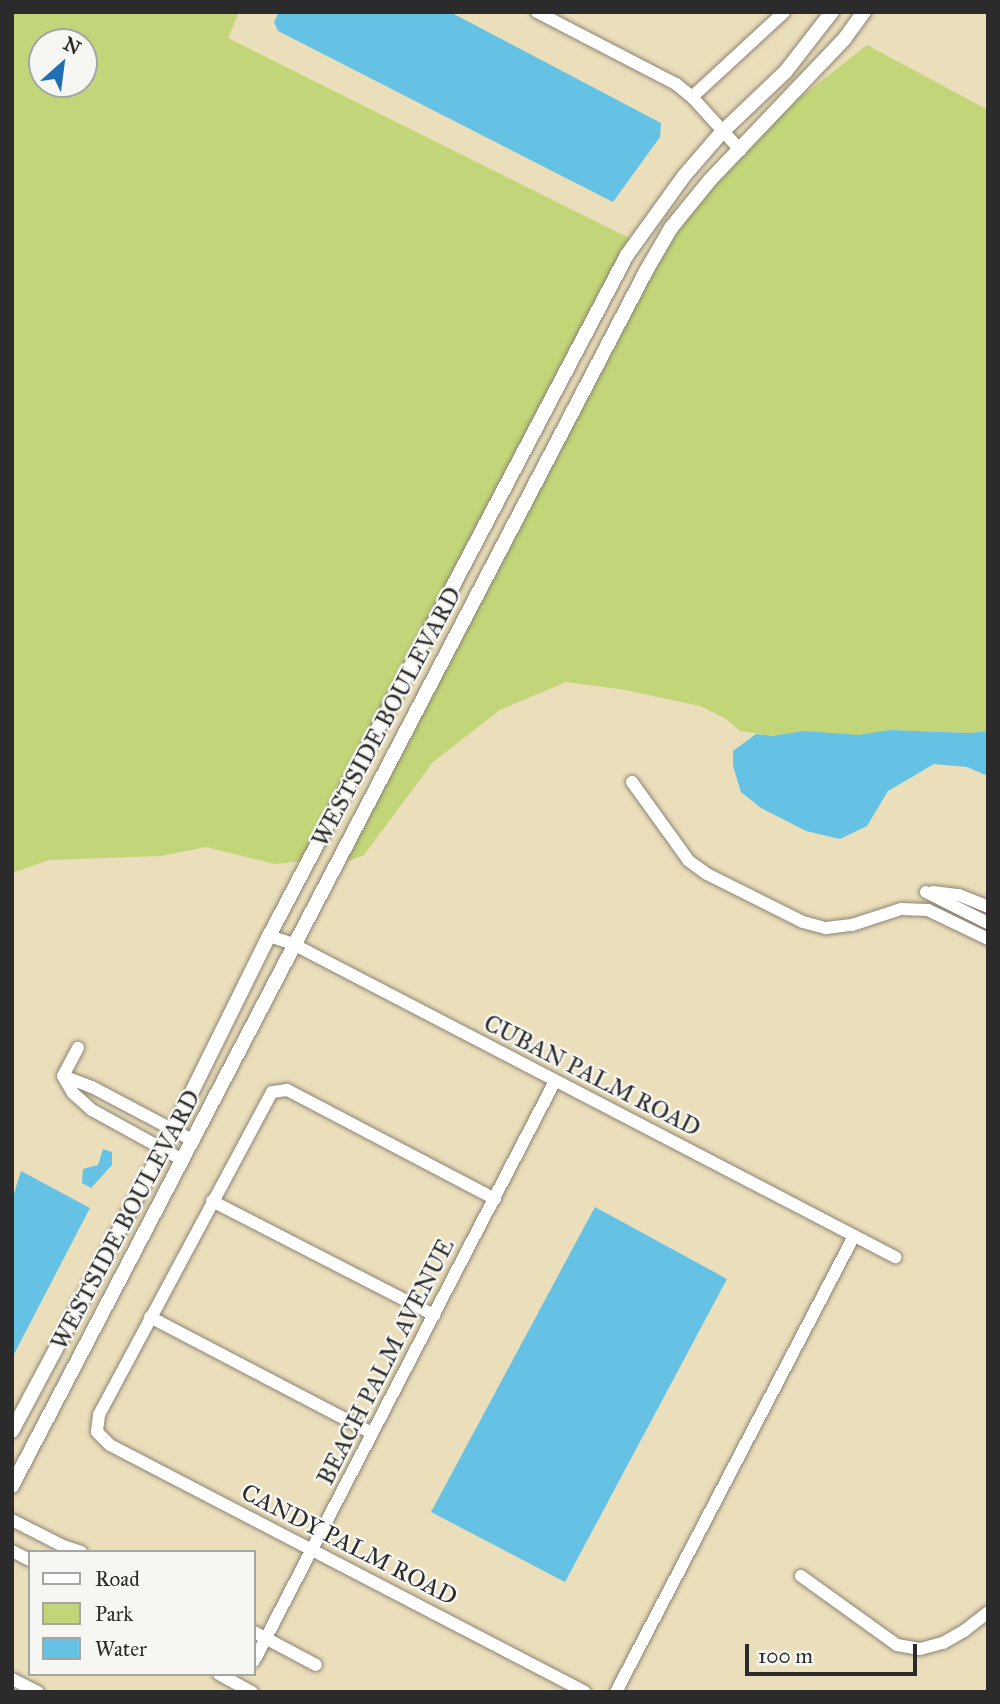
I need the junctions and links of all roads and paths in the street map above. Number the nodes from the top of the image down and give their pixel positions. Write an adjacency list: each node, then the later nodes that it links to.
1 (537, 12): 5 (street)
2 (784, 12): 5 (street)
3 (832, 12): 6 (street, WESTSIDE BOULEVARD)
4 (864, 12): 7 (street, WESTSIDE BOULEVARD)
5 (692, 97): 6 (street)
6 (722, 132): 7 (street); 13 (street, WESTSIDE BOULEVARD)
7 (740, 150): 15 (street, WESTSIDE BOULEVARD)
8 (632, 782): 11 (street)
9 (926, 892): 10 (street); 11 (street); 12 (street)
10 (988, 907)
11 (928, 910): 14 (street)
12 (988, 923)
13 (269, 936): 15 (street, CUBAN PALM ROAD); 21 (street, WESTSIDE BOULEVARD)
14 (988, 939)
15 (293, 944): 18 (street, CUBAN PALM ROAD); 22 (street, WESTSIDE BOULEVARD)
16 (78, 1048): 17 (street)
17 (63, 1076): 19 (street); 20 (street)
18 (555, 1081): 25 (street, BEACH PALM AVENUE); 27 (street, CUBAN PALM ROAD)
19 (122, 1103): 20 (street); 21 (street)
20 (112, 1122): 23 (street)
21 (173, 1130): 22 (street); 23 (street, WESTSIDE BOULEVARD)
22 (194, 1142): 24 (street, WESTSIDE BOULEVARD)
23 (162, 1149): 24 (street); 31 (street, WESTSIDE BOULEVARD)
24 (181, 1159): 33 (street, WESTSIDE BOULEVARD)
25 (495, 1199): 26 (street); 29 (street, BEACH PALM AVENUE)
26 (212, 1200): 29 (street); 30 (street)
27 (855, 1236): 28 (street, CUBAN PALM ROAD); 50 (street)
28 (895, 1257)
29 (434, 1315): 32 (street, BEACH PALM AVENUE)
30 (150, 1317): 32 (street); 36 (street, CANDY PALM ROAD)
31 (12, 1431)
32 (372, 1433): 36 (street, BEACH PALM AVENUE)
33 (12, 1486)
34 (12, 1520): 35 (street)
35 (61, 1549)
36 (312, 1550): 42 (street, BEACH PALM AVENUE); 49 (street, CANDY PALM ROAD)
37 (12, 1551): 38 (street)
38 (28, 1559)
39 (801, 1576): 40 (street)
40 (988, 1612)
41 (256, 1633): 42 (street)
42 (266, 1638): 43 (street, BEACH PALM AVENUE); 44 (street)
43 (256, 1657)
44 (316, 1665)
45 (223, 1676): 47 (street)
46 (12, 1679): 48 (street)
47 (245, 1686)
48 (38, 1692)
49 (585, 1692)
50 (616, 1692)

